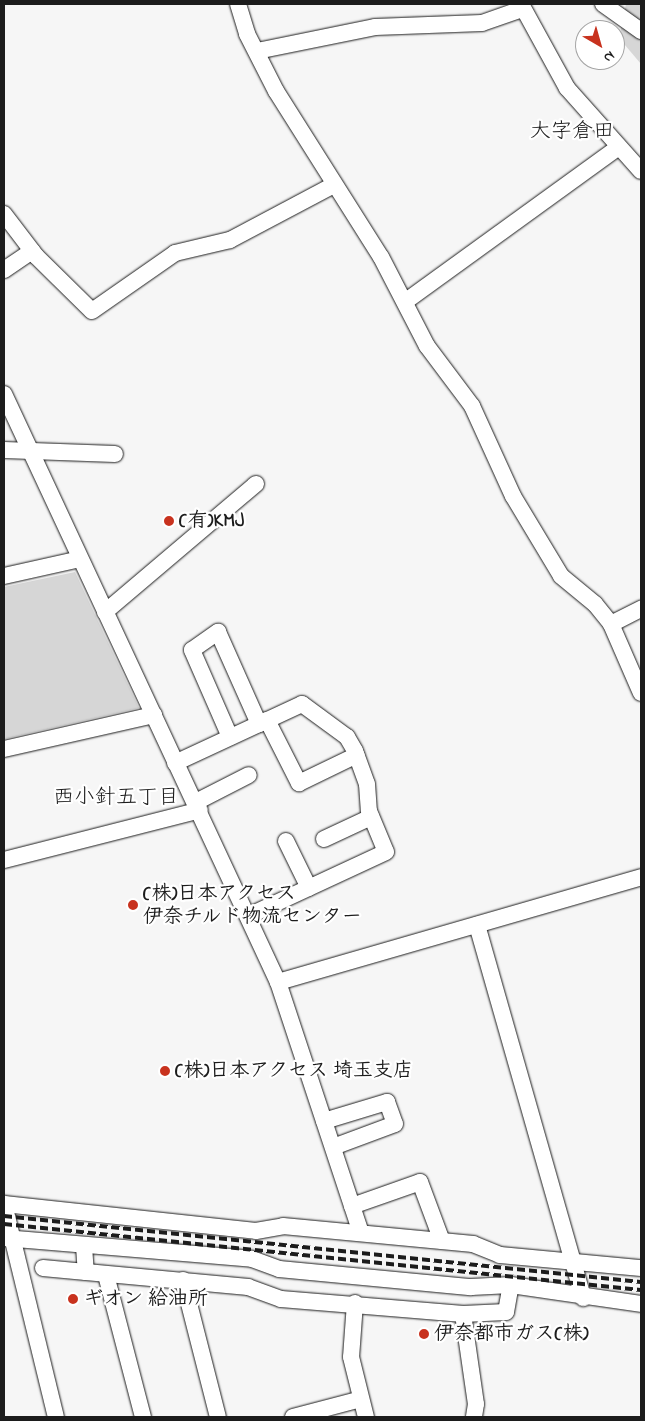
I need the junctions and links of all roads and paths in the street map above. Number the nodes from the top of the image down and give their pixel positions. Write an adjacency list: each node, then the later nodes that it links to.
1 (238, 4): 5 (street)
2 (603, 4): 4 (street)
3 (522, 6): 5 (street); 6 (street)
4 (641, 31)
5 (257, 51): 8 (street)
6 (617, 148): 7 (street); 12 (street)
7 (641, 172)
8 (332, 186): 10 (street); 12 (street)
9 (4, 214): 10 (street)
10 (32, 251): 11 (street)
11 (4, 270)
12 (406, 301): 22 (street)
13 (4, 394): 15 (street)
14 (4, 450): 15 (street)
15 (31, 452): 16 (street); 18 (street)
16 (116, 454)
17 (256, 484): 21 (street)
18 (80, 559): 19 (street); 21 (street)
19 (4, 576)
20 (641, 609): 22 (street)
21 (104, 612): 24 (street)
22 (611, 624): 23 (street)
23 (641, 693)
24 (154, 715): 27 (street); 29 (street)
25 (263, 722): 26 (street); 26 (street); 28 (street); 28 (street)
26 (230, 737): 29 (street)
27 (4, 749)
28 (357, 755): 32 (street)
29 (175, 763): 31 (street)
30 (249, 775): 31 (street)
31 (198, 806): 35 (street); 38 (street)
32 (371, 817): 33 (street); 37 (street)
33 (324, 839)
34 (286, 841): 37 (street)
35 (4, 860)
36 (641, 877): 39 (street)
37 (309, 888): 38 (street)
38 (248, 916): 40 (street)
39 (477, 925): 40 (street); 49 (street)
40 (278, 982): 41 (street)
41 (324, 1121): 42 (street); 42 (street)
42 (332, 1147): 44 (street)
43 (4, 1204): 45 (street); 46 (street)
44 (352, 1206): 45 (street); 47 (street)
45 (361, 1234): 47 (street)
46 (8, 1238): 48 (street); 61 (street)
47 (442, 1241): 49 (street)
48 (84, 1246): 52 (street); 55 (street)
49 (573, 1260): 51 (street); 56 (street)
50 (43, 1268): 52 (street)
51 (641, 1268)
52 (86, 1272): 53 (street)
53 (106, 1274): 54 (street); 62 (street)
54 (183, 1280): 57 (street); 63 (street)
55 (511, 1285): 56 (street); 59 (street)
56 (583, 1298): 58 (street)
57 (355, 1303): 59 (street); 60 (street)
58 (641, 1304)
59 (463, 1314): 66 (street)
60 (361, 1400): 64 (street); 65 (street)
61 (54, 1417)
62 (143, 1417)
63 (218, 1417)
64 (293, 1417)
65 (366, 1417)
66 (474, 1417)

